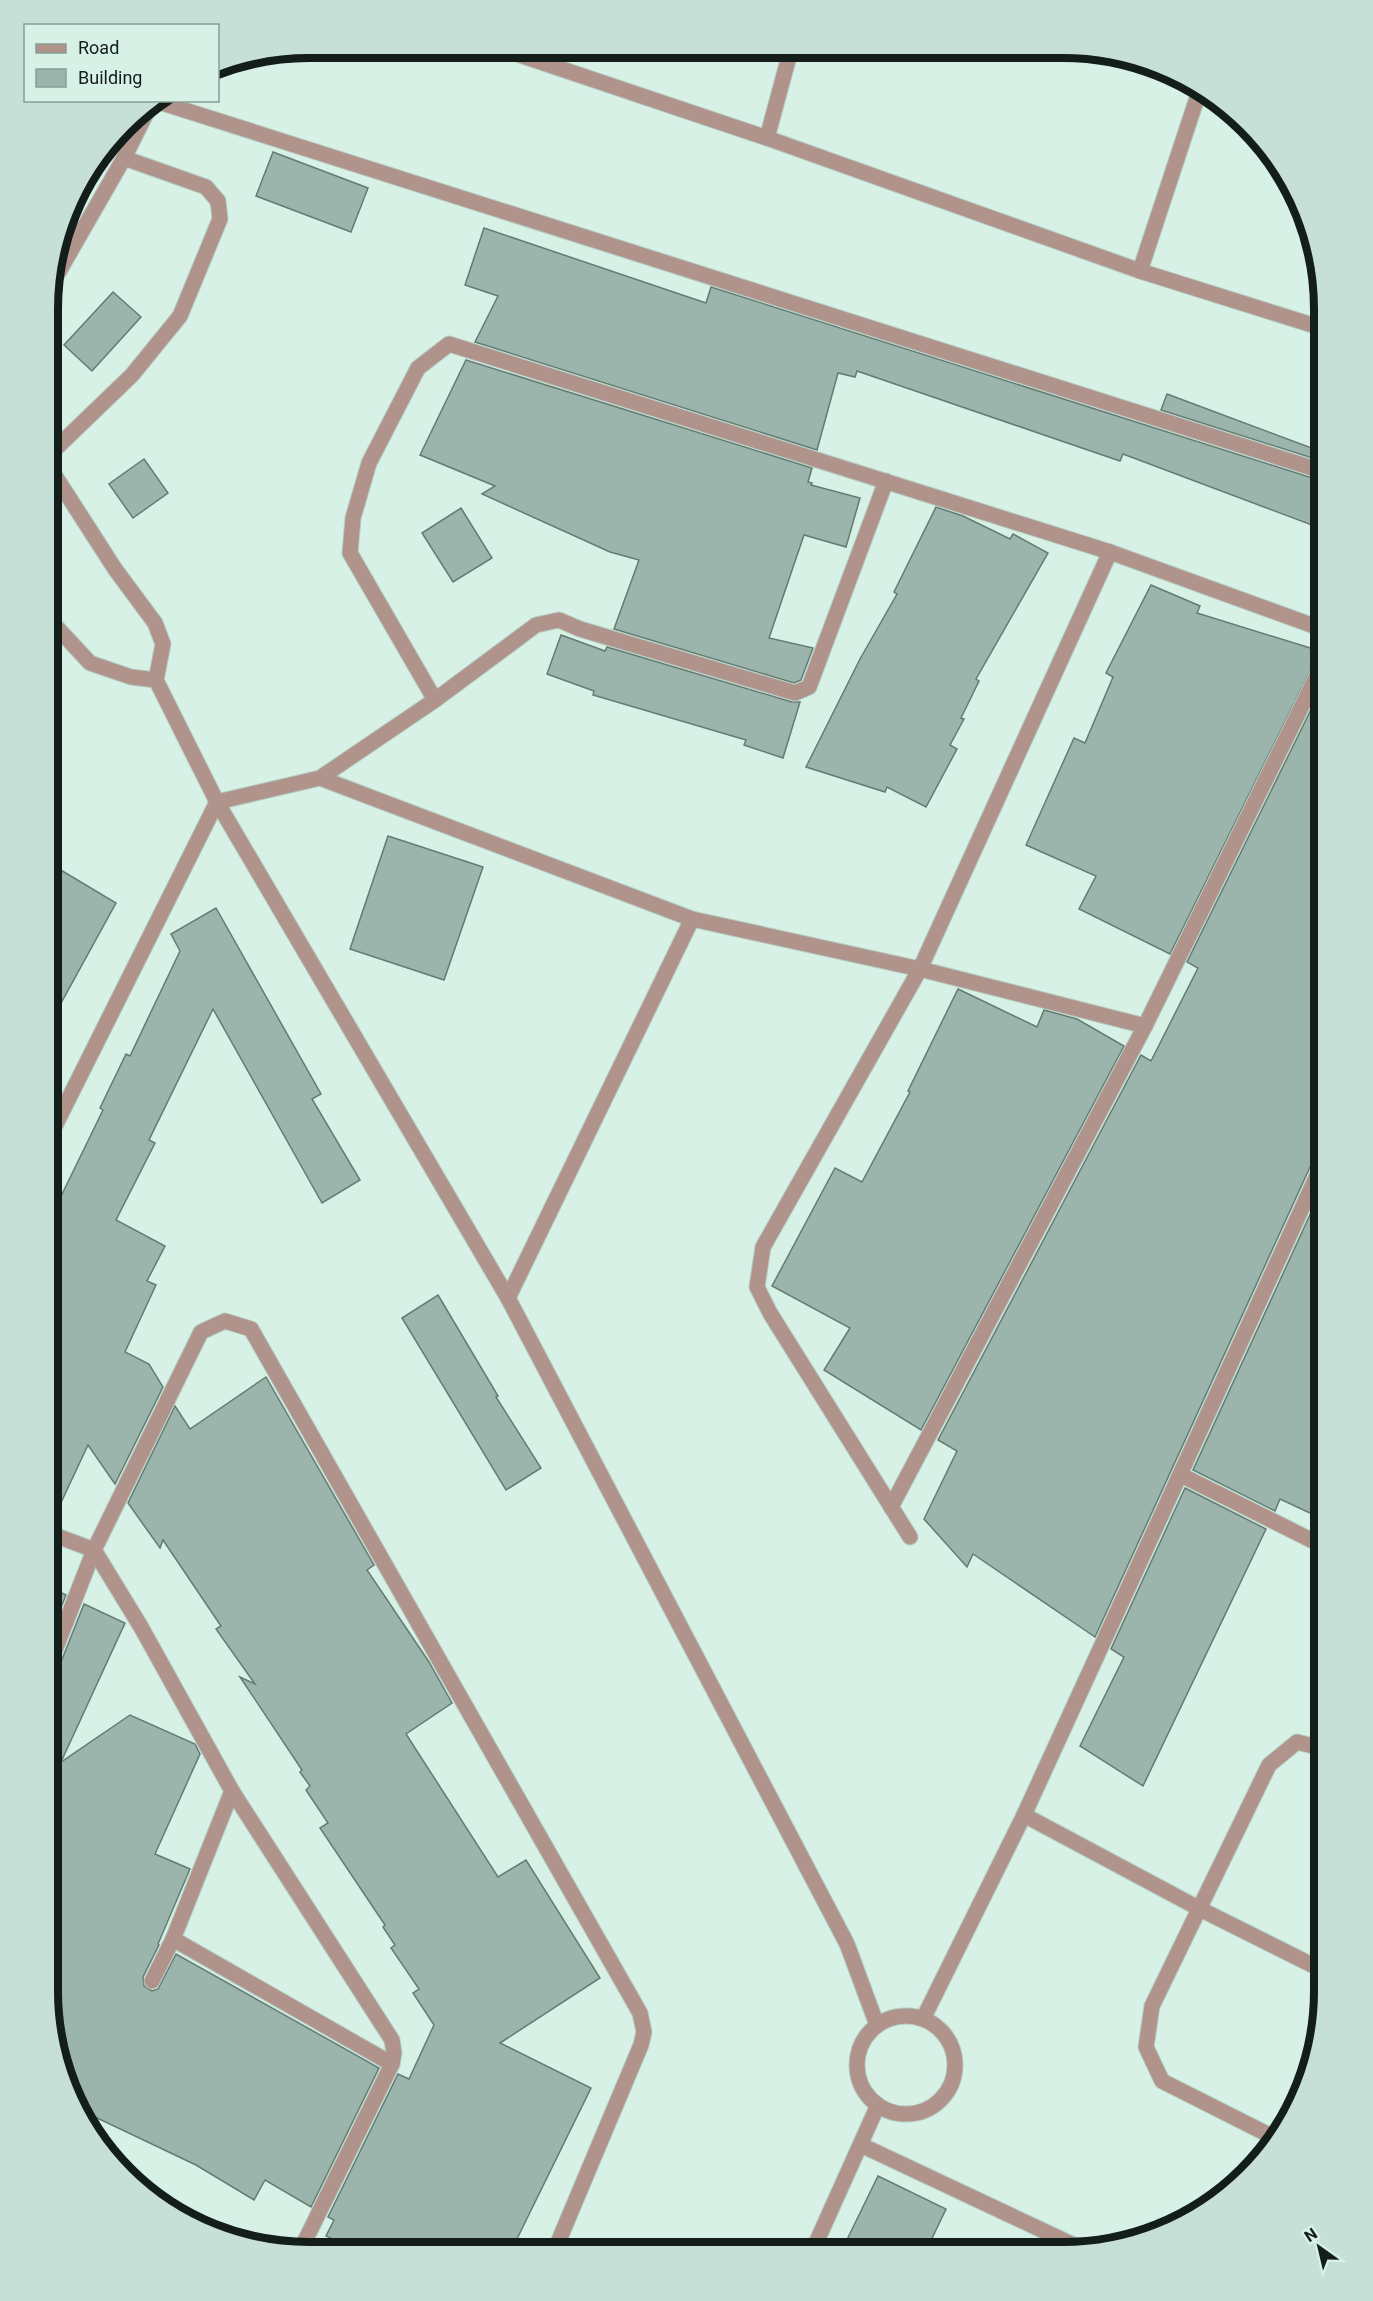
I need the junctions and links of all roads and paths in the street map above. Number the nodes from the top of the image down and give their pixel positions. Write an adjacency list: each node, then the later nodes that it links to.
1 (529, 58): 6 (street)
2 (789, 58): 6 (street)
3 (1197, 97): 9 (street)
4 (166, 104): 12 (street)
5 (141, 124): 7 (street)
6 (767, 138): 9 (street)
7 (124, 158): 8 (street); 11 (street)
8 (62, 265)
9 (1140, 270): 10 (street)
10 (1314, 325)
11 (58, 446)
12 (1314, 469)
13 (58, 480): 18 (street)
14 (886, 481): 15 (street); 20 (street); 20 (street)
15 (1110, 552): 16 (street); 24 (street)
16 (1314, 626)
17 (58, 629): 18 (street)
18 (156, 680): 22 (street)
19 (1314, 681): 25 (street)
20 (435, 700): 21 (street)
21 (320, 778): 22 (street); 23 (street)
22 (218, 802): 26 (street); 28 (street)
23 (692, 919): 24 (street); 28 (street)
24 (920, 969): 25 (street); 30 (street)
25 (1145, 1026): 30 (street)
26 (58, 1120)
27 (1314, 1182): 29 (street)
28 (508, 1298): 44 (street)
29 (1181, 1475): 33 (street); 38 (street)
30 (891, 1507): 32 (street)
31 (58, 1536): 34 (street)
32 (910, 1537)
33 (1314, 1542)
34 (94, 1550): 35 (street); 37 (street); 50 (street)
35 (58, 1642)
36 (1314, 1746): 39 (street)
37 (232, 1791): 40 (street); 45 (street)
38 (1024, 1815): 39 (street); 43 (street)
39 (1200, 1909): 41 (street); 47 (street)
40 (173, 1940): 42 (street); 45 (street)
41 (1314, 1966)
42 (152, 1981)
43 (923, 2019): 44 (street); 46 (street)
44 (877, 2025): 46 (street)
45 (392, 2064): 49 (street)
46 (878, 2105): 48 (street)
47 (1269, 2135)
48 (861, 2145): 51 (street); 52 (street)
49 (304, 2242)
50 (558, 2242)
51 (817, 2242)
52 (1067, 2242)

